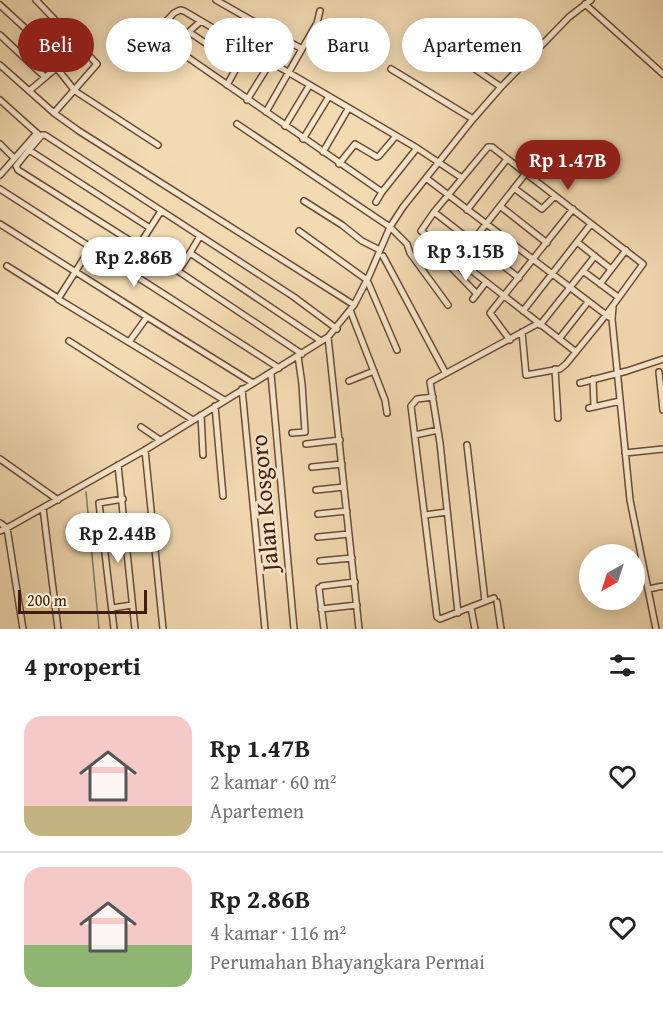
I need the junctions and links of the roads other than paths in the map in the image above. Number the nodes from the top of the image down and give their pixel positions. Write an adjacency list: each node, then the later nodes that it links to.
1 (36, 0): 7 (street)
2 (216, 0): 14 (street)
3 (591, 0): 4 (street)
4 (585, 4): 25 (street); 30 (street)
5 (0, 5): 10 (street)
6 (320, 11): 14 (street)
7 (52, 18)
8 (169, 18): 9 (street)
9 (201, 21): 11 (street); 12 (street)
10 (18, 22)
11 (204, 23)
12 (192, 29)
13 (0, 35): 27 (street)
14 (302, 49): 26 (street)
15 (192, 61): 28 (street)
16 (663, 64): 25 (street)
17 (0, 65): 31 (street)
18 (391, 69): 39 (street)
19 (50, 72): 27 (street)
20 (60, 72): 32 (street)
21 (91, 72): 32 (street)
22 (234, 72): 28 (street)
23 (264, 72): 35 (street)
24 (479, 72): 30 (street)
25 (660, 72)
26 (288, 73): 29 (street); 37 (street)
27 (45, 76): 31 (street)
28 (227, 85): 35 (street)
29 (309, 86): 33 (street); 41 (street)
30 (501, 87): 39 (street)
31 (29, 91): 38 (street)
32 (76, 91): 38 (street); 46 (street)
33 (328, 98): 36 (street); 44 (street)
34 (0, 100): 42 (street)
35 (247, 100): 37 (street)
36 (348, 109): 43 (street); 49 (street)
37 (266, 112): 41 (street)
38 (56, 115): 106 (street)
39 (473, 119): 52 (street)
40 (237, 124): 73 (street)
41 (285, 126): 44 (street)
42 (39, 135): 48 (street); 50 (street); 68 (street)
43 (396, 136): 47 (street); 53 (street)
44 (303, 139): 49 (street)
45 (0, 144): 50 (street)
46 (158, 145)
47 (417, 148): 52 (street); 60 (street)
48 (29, 150): 74 (street); 81 (street)
49 (323, 152): 53 (street)
50 (14, 158): 55 (street)
51 (507, 159): 54 (street); 57 (street); 67 (street)
52 (439, 162): 56 (street); 57 (street)
53 (339, 164): 60 (street)
54 (526, 173): 58 (street); 62 (street)
55 (0, 175)
56 (426, 178): 61 (street); 73 (street)
57 (462, 178): 61 (street)
58 (514, 188): 62 (street); 65 (street)
59 (0, 189): 80 (street)
60 (382, 192): 64 (street)
61 (448, 195): 67 (street); 69 (street)
62 (555, 196): 66 (street)
63 (304, 201): 84 (street)
64 (376, 202)
65 (500, 206): 71 (street); 79 (street)
66 (573, 209): 72 (street); 79 (street)
67 (467, 210): 71 (street)
68 (161, 211): 74 (street); 76 (street)
69 (434, 212): 77 (street); 86 (street)
70 (0, 224): 92 (street)
71 (485, 224): 77 (street); 87 (street)
72 (591, 224): 78 (street); 82 (street)
73 (390, 227): 84 (street); 104 (street)
74 (150, 228): 81 (street)
75 (299, 231): 96 (street)
76 (200, 236): 83 (street); 112 (street)
77 (471, 242): 86 (street); 95 (street)
78 (577, 242): 85 (street); 94 (street)
79 (547, 243): 87 (street)
80 (91, 247): 92 (street); 124 (street)
81 (138, 247): 93 (street)
82 (626, 250): 90 (street); 101 (street)
83 (189, 253): 93 (street); 118 (street)
84 (381, 253): 96 (street); 127 (street)
85 (595, 256): 90 (street); 91 (street)
86 (457, 261): 97 (street)
87 (533, 261): 94 (street); 95 (street)
88 (446, 262): 97 (street)
89 (7, 266): 102 (street)
90 (611, 269): 98 (street)
91 (583, 271): 98 (street); 99 (street)
92 (75, 272): 102 (street); 109 (street)
93 (178, 272): 122 (street)
94 (551, 275): 99 (street); 107 (street)
95 (519, 278): 100 (street)
96 (367, 280): 106 (street); 120 (street)
97 (486, 282): 100 (street)
98 (600, 284): 101 (street)
99 (569, 288): 103 (street); 111 (street)
100 (505, 297): 107 (street); 116 (street)
101 (618, 297): 105 (street)
102 (58, 298): 119 (street)
103 (588, 302): 108 (street); 115 (street)
104 (448, 305)
105 (613, 305): 108 (street); 110 (street)
106 (352, 308): 112 (street); 126 (street)
107 (523, 311): 111 (street)
108 (606, 315): 110 (street); 121 (street)
109 (147, 317): 119 (street); 133 (street)
110 (612, 319): 129 (street)
111 (540, 324): 113 (street); 115 (street)
112 (336, 329): 114 (street)
113 (522, 332): 116 (street); 125 (street)
114 (328, 337): 118 (street); 151 (street)
115 (559, 339): 121 (street)
116 (510, 340): 127 (street)
117 (69, 341): 144 (street)
118 (321, 341): 122 (street)
119 (129, 342): 137 (street)
120 (397, 350)
121 (576, 352): 125 (street)
122 (300, 355): 124 (street); 147 (street)
123 (663, 360): 129 (street)
124 (279, 368): 130 (street)
125 (555, 369): 143 (street)
126 (374, 371): 132 (street); 141 (street)
127 (445, 372): 136 (street)
128 (659, 372): 140 (street)
129 (618, 373): 131 (street); 138 (street)
130 (271, 374): 133 (street); 196 (street, Jalan Kosgoro)
131 (593, 379): 134 (street); 138 (street)
132 (349, 381)
133 (252, 383): 135 (street)
134 (580, 383)
135 (242, 389): 137 (street); 195 (street)
136 (433, 397): 146 (street); 149 (street)
137 (224, 400): 139 (street)
138 (620, 401): 155 (street)
139 (215, 406): 142 (street); 163 (street)
140 (663, 410)
141 (387, 413)
142 (201, 415): 144 (street); 156 (street)
143 (558, 418)
144 (193, 420): 150 (street)
145 (141, 427): 150 (street)
146 (438, 430): 149 (street); 168 (street)
147 (292, 434)
148 (305, 435): 151 (street)
149 (415, 435): 170 (street)
150 (160, 440): 154 (street)
151 (340, 440): 158 (street)
152 (467, 445): 183 (street)
153 (663, 449): 155 (street)
154 (145, 450): 159 (street); 194 (street)
155 (624, 453): 176 (street)
156 (203, 455)
157 (0, 459): 164 (street)
158 (342, 464): 160 (street); 161 (street)
159 (118, 465): 164 (street); 165 (street)
160 (312, 467)
161 (344, 487): 162 (street); 167 (street)
162 (316, 490)
163 (223, 496)
164 (58, 500): 166 (street)
165 (123, 500): 184 (street); 186 (street)
166 (43, 508): 172 (street); 191 (street)
167 (347, 511): 169 (street); 174 (street)
168 (447, 512): 170 (street); 189 (street)
169 (318, 514)
170 (425, 515): 189 (street)
171 (0, 523): 172 (street)
172 (7, 528): 173 (street); 190 (street)
173 (0, 531)
174 (350, 534): 175 (street); 177 (street)
175 (318, 537)
176 (639, 544)
177 (352, 558): 178 (street); 180 (street)
178 (320, 561)
179 (645, 570): 182 (street)
180 (355, 582): 185 (street); 188 (street)
181 (663, 586): 182 (street)
182 (649, 589): 201 (street)
183 (485, 601): 187 (street); 200 (street)
184 (132, 605): 186 (street); 193 (street)
185 (357, 605): 188 (street); 198 (street)
186 (111, 608): 192 (street)
187 (471, 608): 189 (street); 199 (street)
188 (321, 609): 197 (street)
189 (458, 613)
190 (23, 629)
191 (58, 629)
192 (114, 629)
193 (135, 629)
194 (163, 629)
195 (265, 629)
196 (294, 629)
197 (324, 629)
198 (358, 629)
199 (475, 629)
200 (501, 629)
201 (656, 629)

